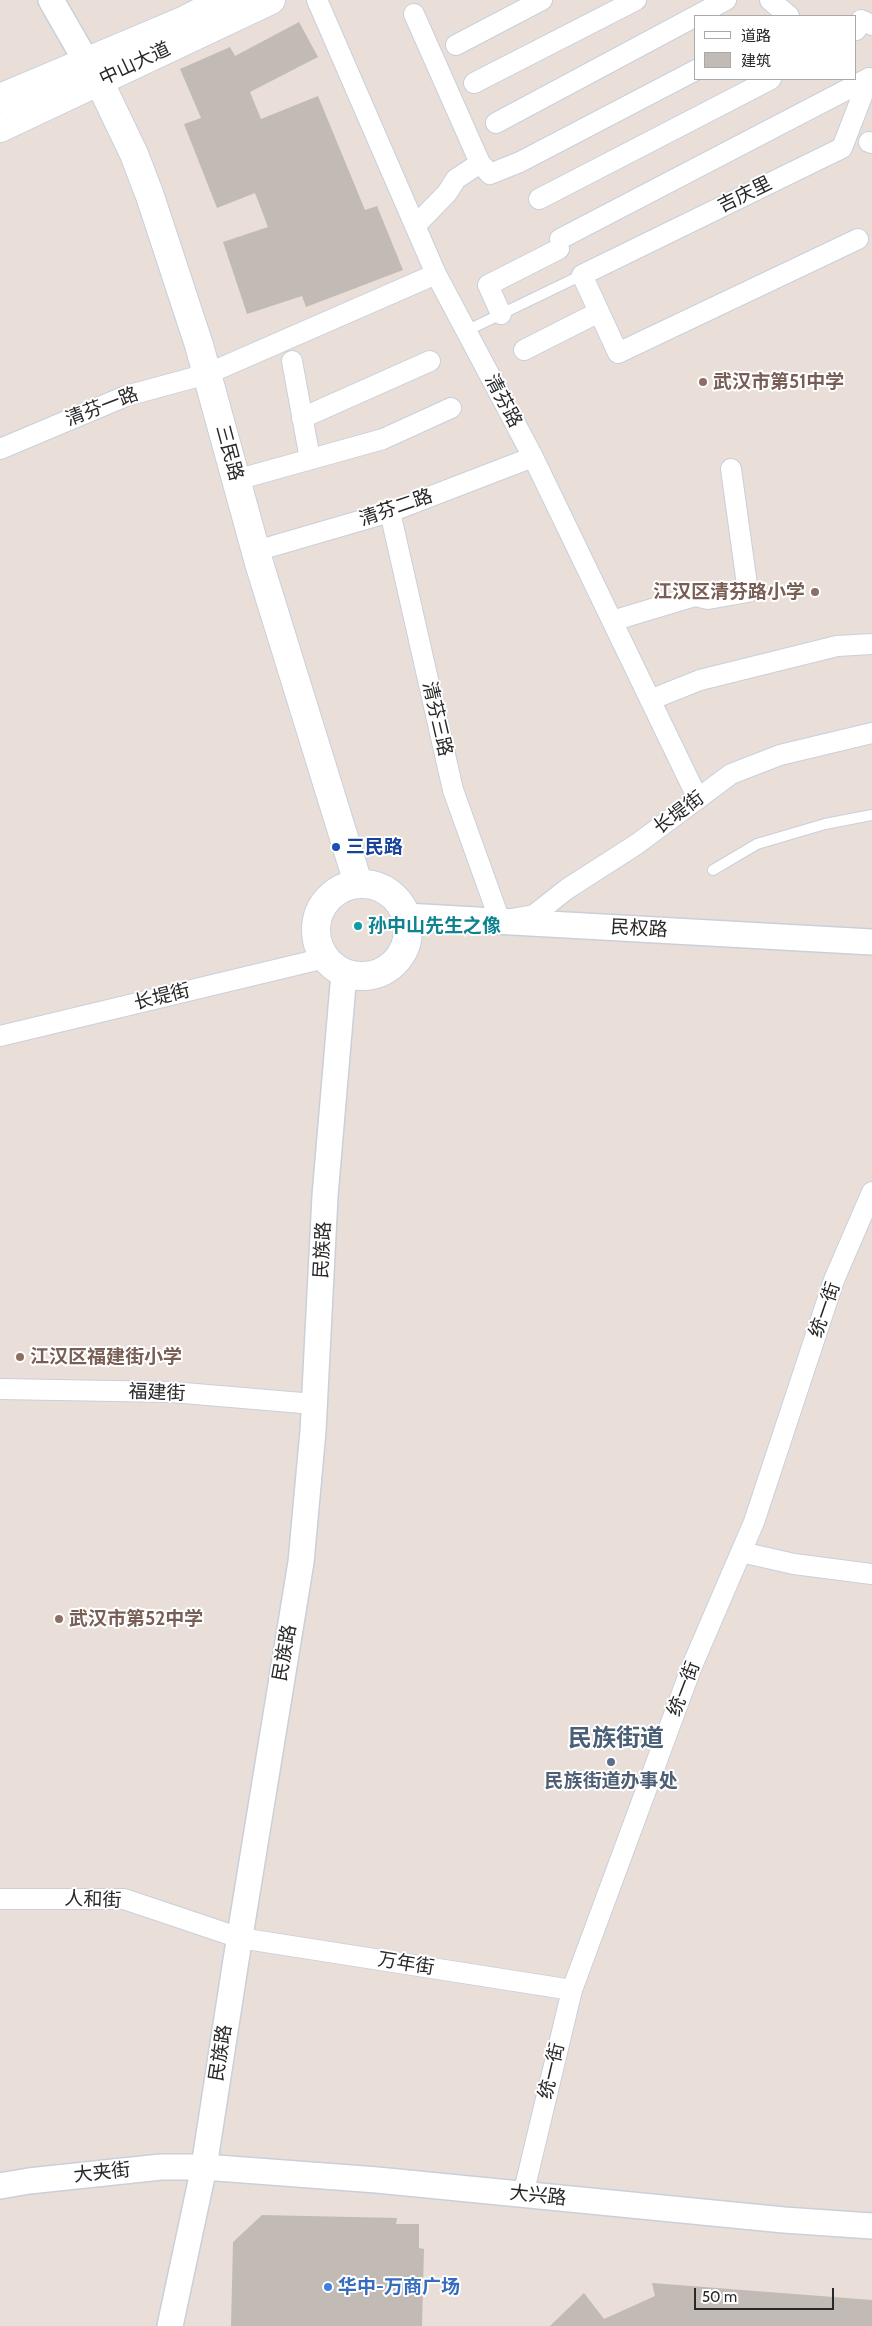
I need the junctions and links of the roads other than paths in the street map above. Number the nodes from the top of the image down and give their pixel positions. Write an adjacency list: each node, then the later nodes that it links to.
1 (51, 0): 16 (street)
2 (224, 0): 16 (main road, 中山大道)
3 (271, 0): 16 (main road, 中山大道)
4 (317, 0): 26 (street, 清芬路)
5 (542, 0): 15 (street)
6 (636, 0): 20 (street)
7 (726, 0): 10 (street)
8 (770, 0): 11 (street)
9 (414, 14): 24 (street)
10 (698, 15)
11 (788, 15)
12 (694, 17): 22 (street)
13 (872, 25): 14 (street)
14 (857, 28)
15 (456, 45)
16 (92, 71): 21 (main road, 中山大道); 23 (main road, 中山大道); 36 (main road, 三民路)
17 (694, 71): 24 (street)
18 (866, 77): 29 (street, 吉庆里); 31 (street)
19 (769, 80): 25 (street)
20 (474, 83)
21 (0, 98)
22 (496, 123)
23 (0, 128)
24 (480, 163): 26 (street)
25 (540, 199)
26 (415, 226): 28 (street, 清芬路)
27 (858, 238): 30 (street)
28 (436, 274): 32 (street, 清芬路); 36 (street, 清芬一路)
29 (582, 275): 30 (street); 31 (lane)
30 (599, 312): 33 (street)
31 (501, 314): 32 (lane)
32 (466, 331): 40 (street, 清芬路)
33 (524, 350)
34 (292, 361): 38 (street)
35 (430, 361): 38 (street)
36 (207, 374): 39 (street, 清芬一路); 43 (main road, 三民路)
37 (451, 408): 41 (street)
38 (302, 418): 41 (street)
39 (0, 449)
40 (533, 457): 44 (street, 清芬二路); 46 (street, 清芬路)
41 (310, 459): 43 (street)
42 (731, 469): 46 (street)
43 (236, 480): 45 (main road, 三民路)
44 (390, 512): 45 (street, 清芬二路); 55 (street, 清芬三路)
45 (256, 550): 53 (main road, 三民路)
46 (612, 621): 48 (street, 清芬路)
47 (872, 644): 48 (street)
48 (650, 700): 50 (street, 清芬路)
49 (872, 733): 50 (street, 长堤街)
50 (698, 799): 55 (street, 长堤街)
51 (872, 816): 52 (lane)
52 (713, 870)
53 (358, 883): 54 (main road); 57 (main road)
54 (406, 916): 55 (street, 民权路); 57 (main road)
55 (500, 921): 56 (street, 民权路)
56 (872, 942)
57 (334, 966): 58 (street, 长堤街); 61 (street, 民族路)
58 (0, 1036)
59 (872, 1192): 62 (street, 统一街)
60 (0, 1389): 61 (street, 福建街)
61 (314, 1404): 65 (street, 民族路)
62 (741, 1552): 63 (street); 66 (street, 统一街)
63 (872, 1574)
64 (0, 1898): 65 (street, 人和街)
65 (240, 1938): 66 (street, 万年街); 67 (street, 民族路)
66 (572, 1990): 69 (street, 统一街)
67 (204, 2167): 68 (street, 大夹街); 69 (street, 大兴路); 71 (street, 民族路)
68 (0, 2186)
69 (523, 2195): 70 (street, 大兴路)
70 (872, 2226)
71 (170, 2326)

